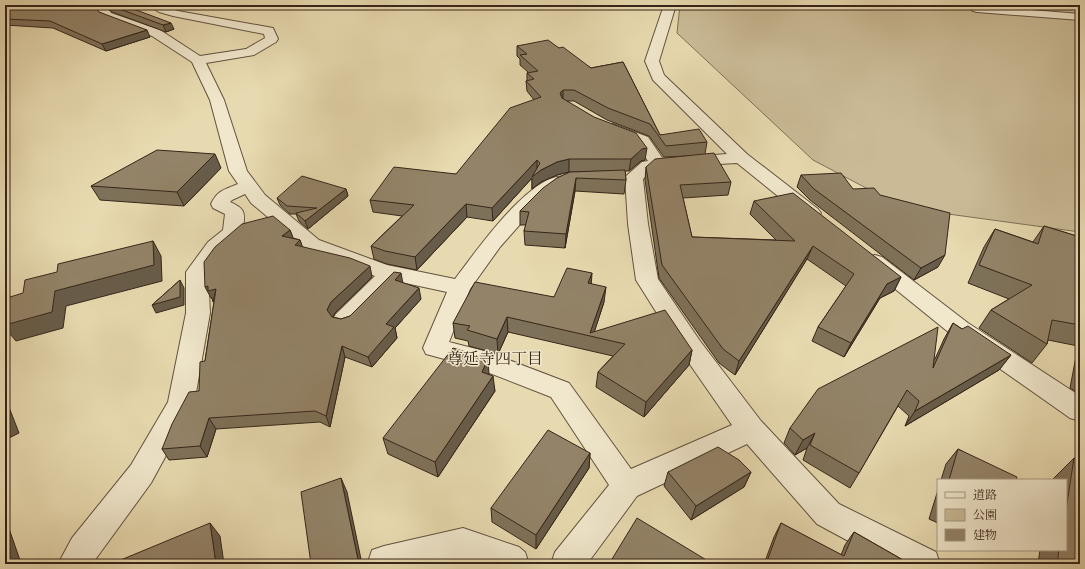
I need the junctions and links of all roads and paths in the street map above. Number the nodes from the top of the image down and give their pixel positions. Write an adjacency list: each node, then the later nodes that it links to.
1 (99, 5): 7 (street)
2 (154, 5): 7 (street)
3 (670, 5): 9 (street)
4 (974, 5): 6 (street)
5 (1058, 5): 6 (street)
6 (1076, 16)
7 (198, 60): 12 (street)
8 (600, 124): 10 (street)
9 (741, 158): 10 (street); 13 (street)
10 (659, 165): 19 (street)
11 (581, 178): 16 (street)
12 (249, 186): 15 (street); 22 (street)
13 (823, 222)
14 (860, 251): 18 (street)
15 (391, 273): 16 (street); 17 (street)
16 (460, 287): 20 (street)
17 (344, 320)
18 (1080, 410)
19 (751, 429): 20 (street); 25 (street)
20 (626, 486): 24 (street)
21 (384, 562): 23 (street)
22 (74, 564)
23 (513, 564)
24 (568, 564)
25 (924, 564)

